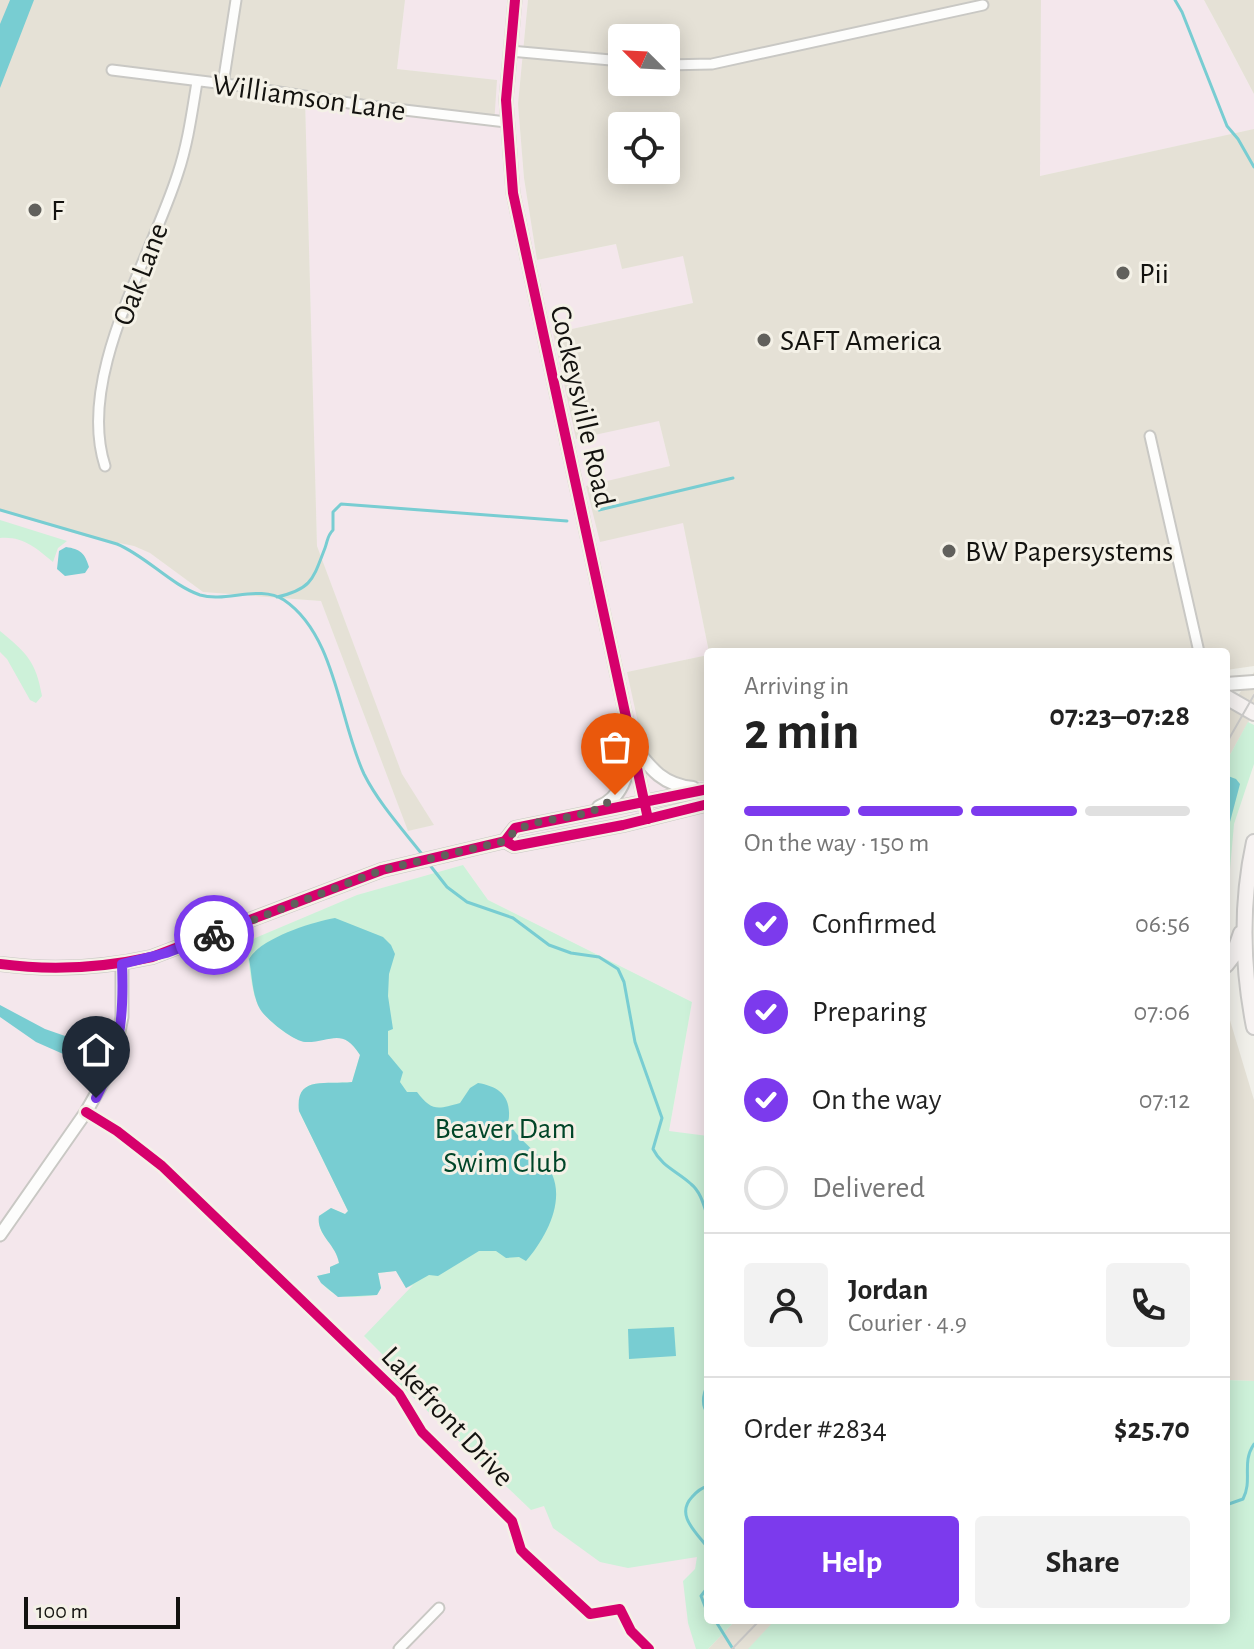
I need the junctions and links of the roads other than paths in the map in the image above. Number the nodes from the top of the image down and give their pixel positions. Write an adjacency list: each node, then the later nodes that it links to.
1 (236, 0): 9 (street)
2 (515, 0): 4 (street, Cockeysville Road)
3 (983, 5): 6 (street)
4 (510, 51): 5 (street); 10 (street, Cockeysville Road)
5 (608, 60)
6 (680, 65)
7 (112, 70): 8 (street, Williamson Lane)
8 (197, 82): 9 (street, Williamson Lane); 12 (street, Oak Lane)
9 (223, 84): 10 (street, Williamson Lane)
10 (506, 122): 18 (street, Cockeysville Road)
11 (1150, 436): 13 (street)
12 (105, 466)
13 (1198, 648)
14 (1254, 682): 15 (main road)
15 (1230, 684)
16 (1230, 699): 17 (main road)
17 (1254, 713)
18 (634, 747): 19 (main road); 21 (street, Cockeysville Road); 23 (main road)
19 (704, 789)
20 (704, 790): 21 (main road)
21 (644, 801): 23 (main road); 24 (street, Cockeysville Road)
22 (704, 805): 24 (main road)
23 (579, 814): 25 (main road)
24 (648, 819): 25 (main road)
25 (505, 841): 30 (main road)
26 (1254, 842): 27 (main road)
27 (1244, 925): 28 (main road); 31 (main road)
28 (1230, 960)
29 (0, 964): 30 (main road)
30 (122, 964): 32 (street)
31 (1254, 1027)
32 (86, 1112): 33 (street); 36 (street, Lakefront Drive)
33 (0, 1235)
34 (439, 1608): 35 (street)
35 (399, 1649)
36 (649, 1649)

